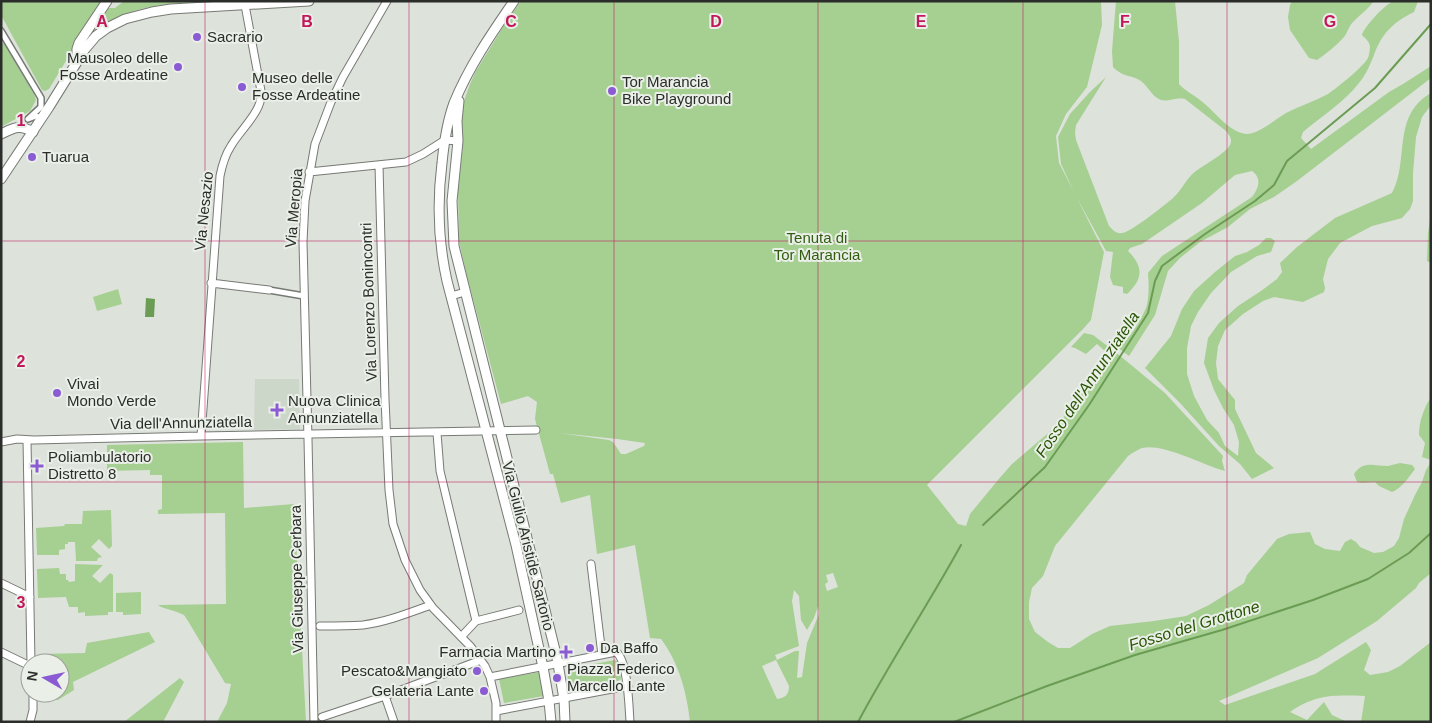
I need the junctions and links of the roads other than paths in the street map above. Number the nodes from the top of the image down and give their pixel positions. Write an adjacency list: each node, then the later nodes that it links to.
1 (107, 1): 7 (street)
2 (309, 1): 5 (street)
3 (387, 1): 15 (street, Via Meropia)
4 (514, 1): 8 (street, Via Giulio Aristide Sartorio)
5 (245, 5): 7 (street); 17 (street, Via Nesazio)
6 (1, 31): 9 (street)
7 (77, 62): 9 (street)
8 (460, 93): 12 (street, Via Giulio Aristide Sartorio); 13 (street, Via Giulio Aristide Sartorio)
9 (42, 118): 10 (street)
10 (33, 132): 11 (street); 16 (street)
11 (1, 134)
12 (445, 140): 13 (street); 14 (street); 21 (street, Via Giulio Aristide Sartorio)
13 (458, 142): 19 (street, Via Giulio Aristide Sartorio)
14 (379, 165): 15 (street); 26 (street, Via Lorenzo Bonincontri)
15 (310, 172): 20 (street, Via Meropia)
16 (1, 179)
17 (211, 282): 18 (street); 28 (street, Via Nesazio)
18 (269, 290): 20 (street)
19 (465, 292): 21 (street); 25 (street, Via Giulio Aristide Sartorio)
20 (304, 296): 27 (street, Via Meropia)
21 (451, 296): 23 (street, Via Giulio Aristide Sartorio)
22 (536, 430): 25 (street)
23 (486, 431): 24 (street, Via dell'Annunziatella); 25 (street); 35 (street, Via Giulio Aristide Sartorio)
24 (437, 432): 26 (street, Via dell'Annunziatella); 37 (street)
25 (501, 432): 45 (street, Via Giulio Aristide Sartorio)
26 (387, 433): 27 (street, Via dell'Annunziatella); 34 (street, Via Lorenzo Bonincontri)
27 (308, 435): 28 (street, Via dell'Annunziatella); 56 (street, Via Giuseppe Cerbara)
28 (201, 436): 29 (street, Via dell'Annunziatella)
29 (26, 440): 30 (street, Via dell'Annunziatella); 33 (street)
30 (1, 442)
31 (592, 564): 42 (street)
32 (1, 583): 33 (street)
33 (30, 597): 41 (street)
34 (430, 605): 38 (street); 39 (street, Via Lorenzo Bonincontri)
35 (530, 607): 36 (street); 46 (street, Via Giulio Aristide Sartorio)
36 (519, 610): 37 (street)
37 (476, 620): 39 (street)
38 (320, 626)
39 (461, 638): 44 (street, Via Lorenzo Bonincontri)
40 (1, 652): 43 (street)
41 (31, 653)
42 (602, 655): 45 (street); 48 (street)
43 (20, 660)
44 (481, 660): 47 (street, Via Lorenzo Bonincontri); 49 (street)
45 (558, 664): 46 (street); 50 (street)
46 (543, 667): 47 (street); 51 (street)
47 (490, 677): 53 (street)
48 (628, 686): 50 (street); 61 (street)
49 (385, 696): 54 (street); 57 (street)
50 (564, 699): 51 (street); 60 (street)
51 (549, 701): 53 (street); 59 (street)
52 (33, 703): 55 (street)
53 (496, 711): 58 (street)
54 (322, 716)
55 (30, 722)
56 (314, 722)
57 (394, 722)
58 (496, 722)
59 (550, 722)
60 (564, 722)
61 (630, 722)

